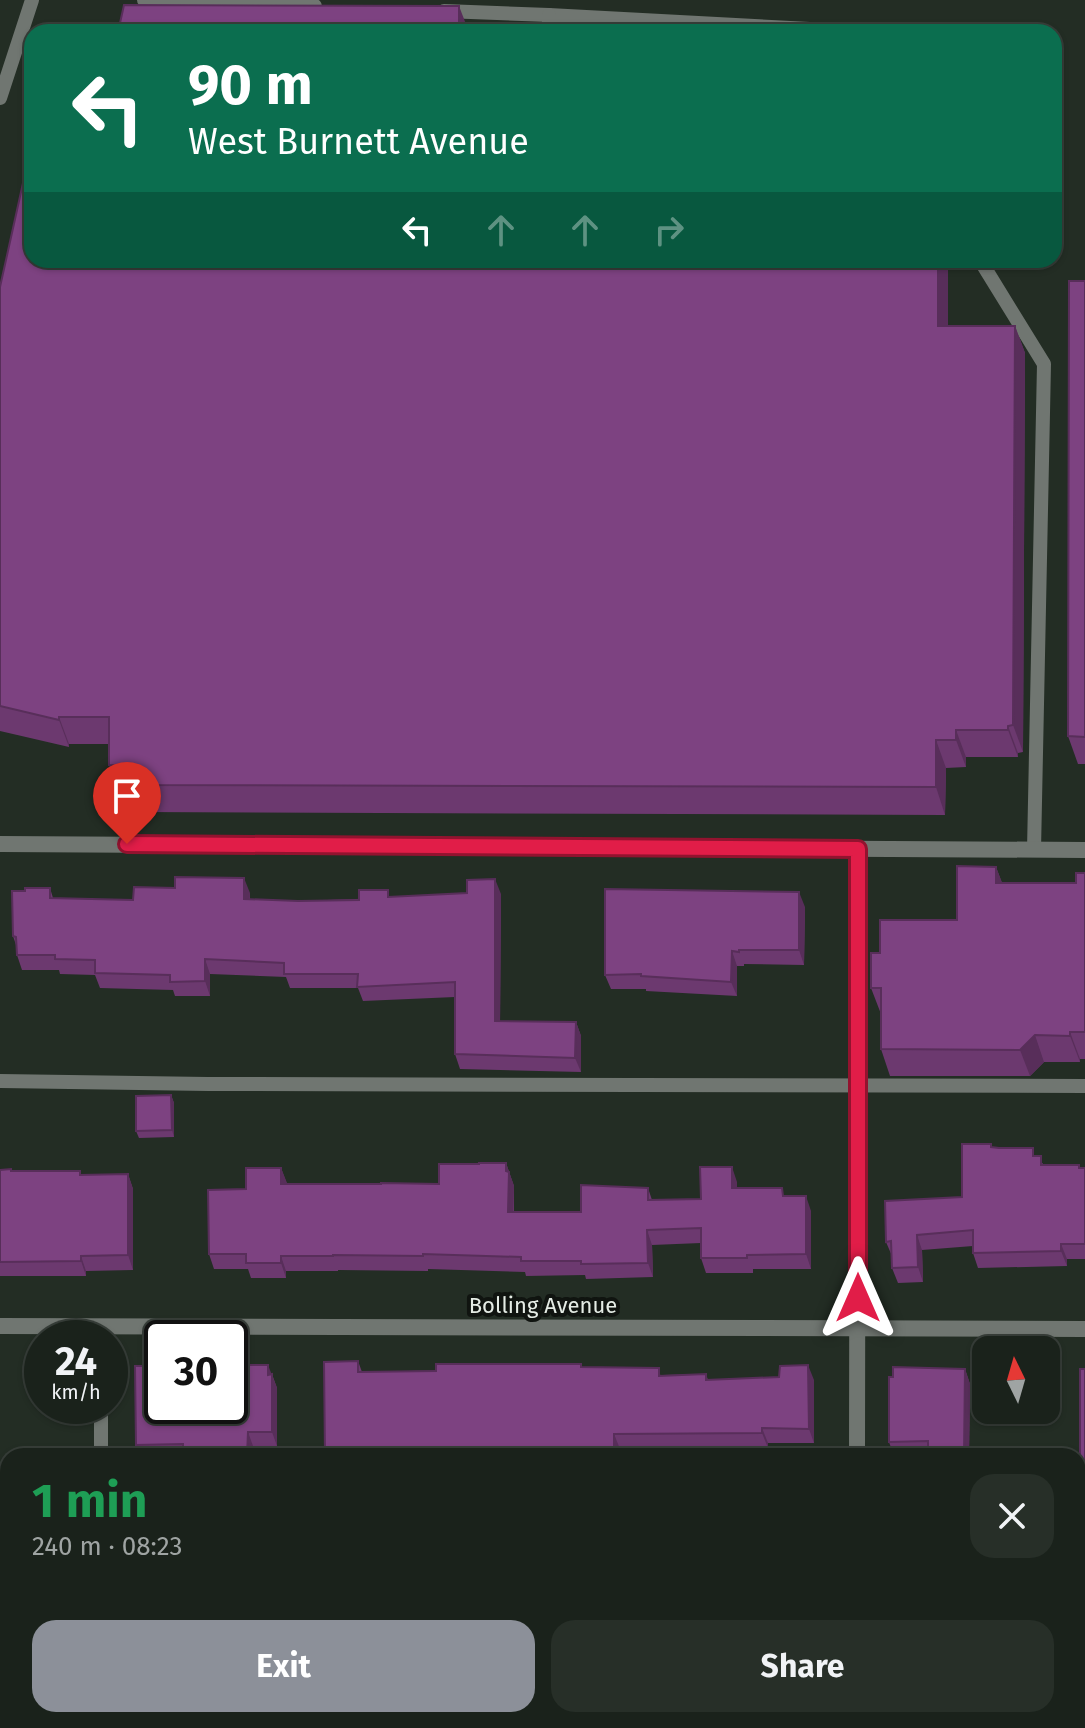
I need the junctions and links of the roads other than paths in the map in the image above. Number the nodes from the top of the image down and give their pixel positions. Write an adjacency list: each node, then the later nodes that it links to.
1 (32, 0): 7 (lane)
2 (144, 0): 3 (lane)
3 (329, 7)
4 (437, 11): 5 (lane)
5 (549, 15): 8 (lane); 9 (lane)
6 (24, 24): 10 (lane)
7 (24, 24)
8 (549, 24)
9 (717, 24)
10 (0, 98)
11 (985, 268): 14 (lane)
12 (0, 844): 13 (street)
13 (858, 849): 14 (street); 18 (street)
14 (1034, 850): 15 (street)
15 (1085, 850)
16 (0, 1081): 18 (lane)
17 (1085, 1086): 18 (lane)
18 (858, 1087): 21 (street)
19 (0, 1326): 20 (street, Bolling Avenue)
20 (24, 1327)
21 (858, 1328): 22 (street, Bolling Avenue); 23 (street, Bolling Avenue); 26 (street)
22 (1085, 1329)
23 (128, 1332)
24 (101, 1424): 25 (lane)
25 (101, 1448)
26 (857, 1448)
27 (0, 1713): 28 (lane)
28 (0, 1719)

